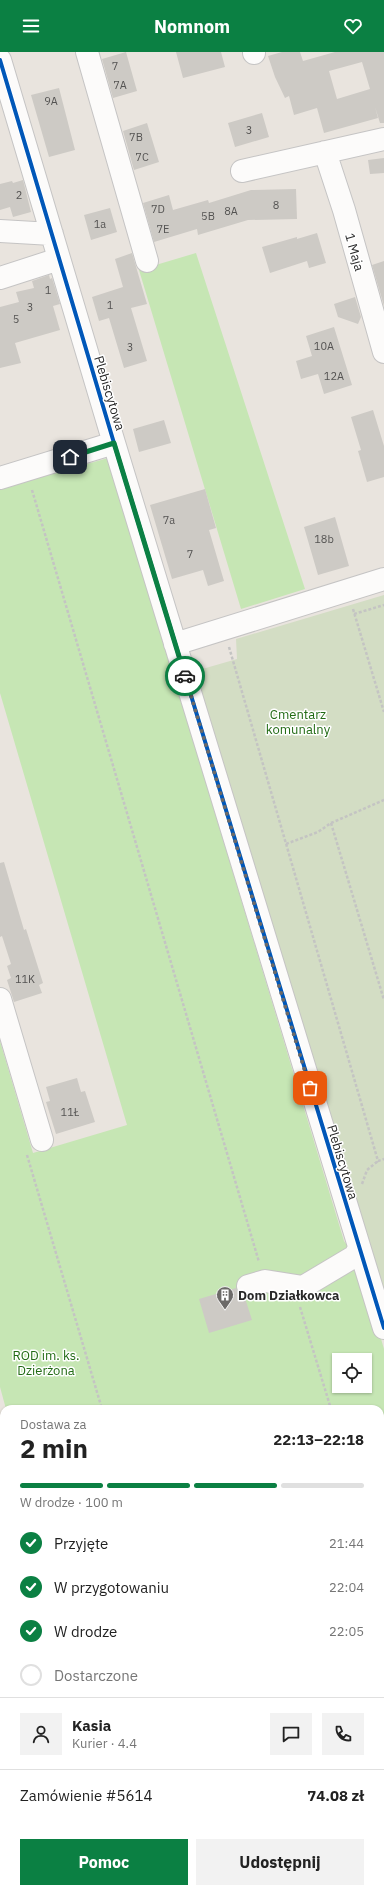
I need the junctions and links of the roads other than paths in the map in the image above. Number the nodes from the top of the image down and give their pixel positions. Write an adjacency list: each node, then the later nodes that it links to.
1 (87, 52): 9 (street)
2 (0, 60): 7 (street, Plebiscytowa)
3 (384, 139): 4 (street)
4 (325, 152): 5 (street); 11 (street, 1 Maja)
5 (242, 171)
6 (0, 231): 7 (street)
7 (52, 234): 8 (street, Plebiscytowa)
8 (59, 259): 10 (street); 12 (street, Plebiscytowa)
9 (147, 261)
10 (0, 278)
11 (384, 352)
12 (114, 443): 13 (street); 15 (street, Plebiscytowa)
13 (0, 478)
14 (384, 579): 15 (street)
15 (175, 644): 18 (street, Plebiscytowa)
16 (0, 999): 17 (street)
17 (33, 1144)
18 (359, 1248): 19 (street); 20 (street, Plebiscytowa)
19 (257, 1284)
20 (384, 1328)

